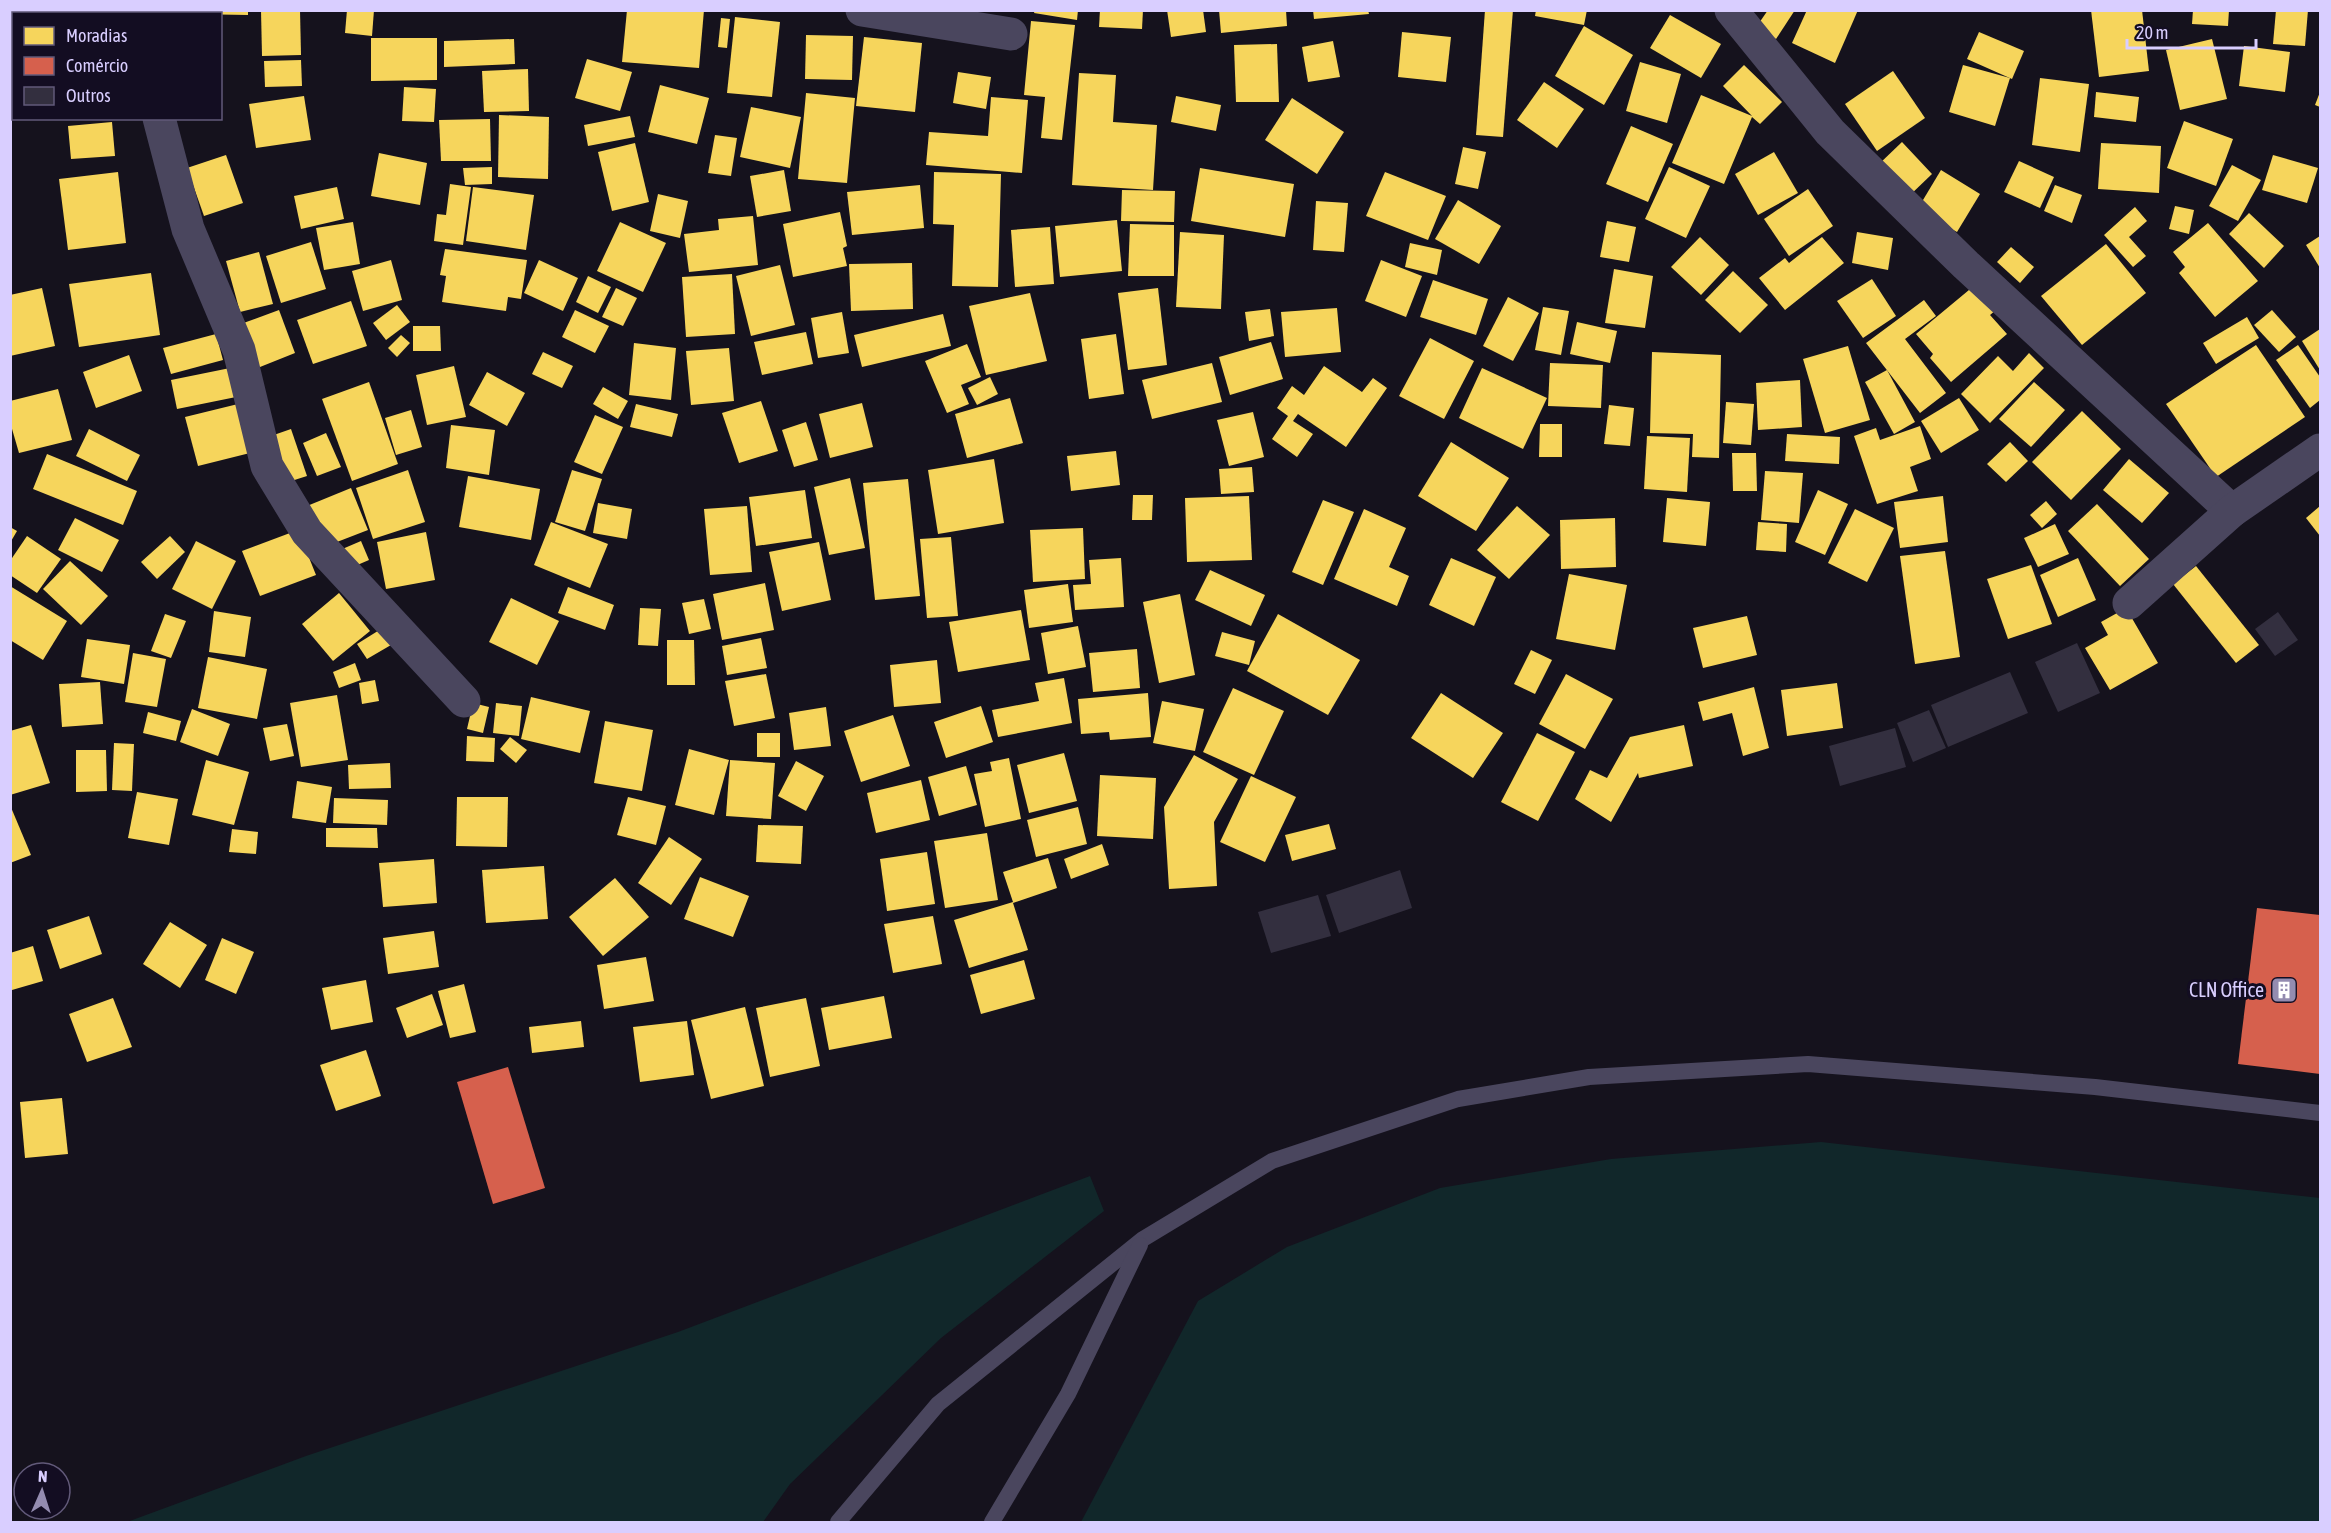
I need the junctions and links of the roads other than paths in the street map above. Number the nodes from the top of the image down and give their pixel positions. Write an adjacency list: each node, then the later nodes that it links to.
1 (862, 10): 3 (street)
2 (1731, 10): 6 (street)
3 (1011, 34)
4 (160, 120): 8 (street)
5 (2320, 450): 6 (street)
6 (2232, 511): 7 (street)
7 (2129, 603)
8 (464, 701)
9 (2320, 1113): 10 (lane)
10 (1143, 1239): 11 (lane); 12 (lane)
11 (838, 1522)
12 (992, 1522)

